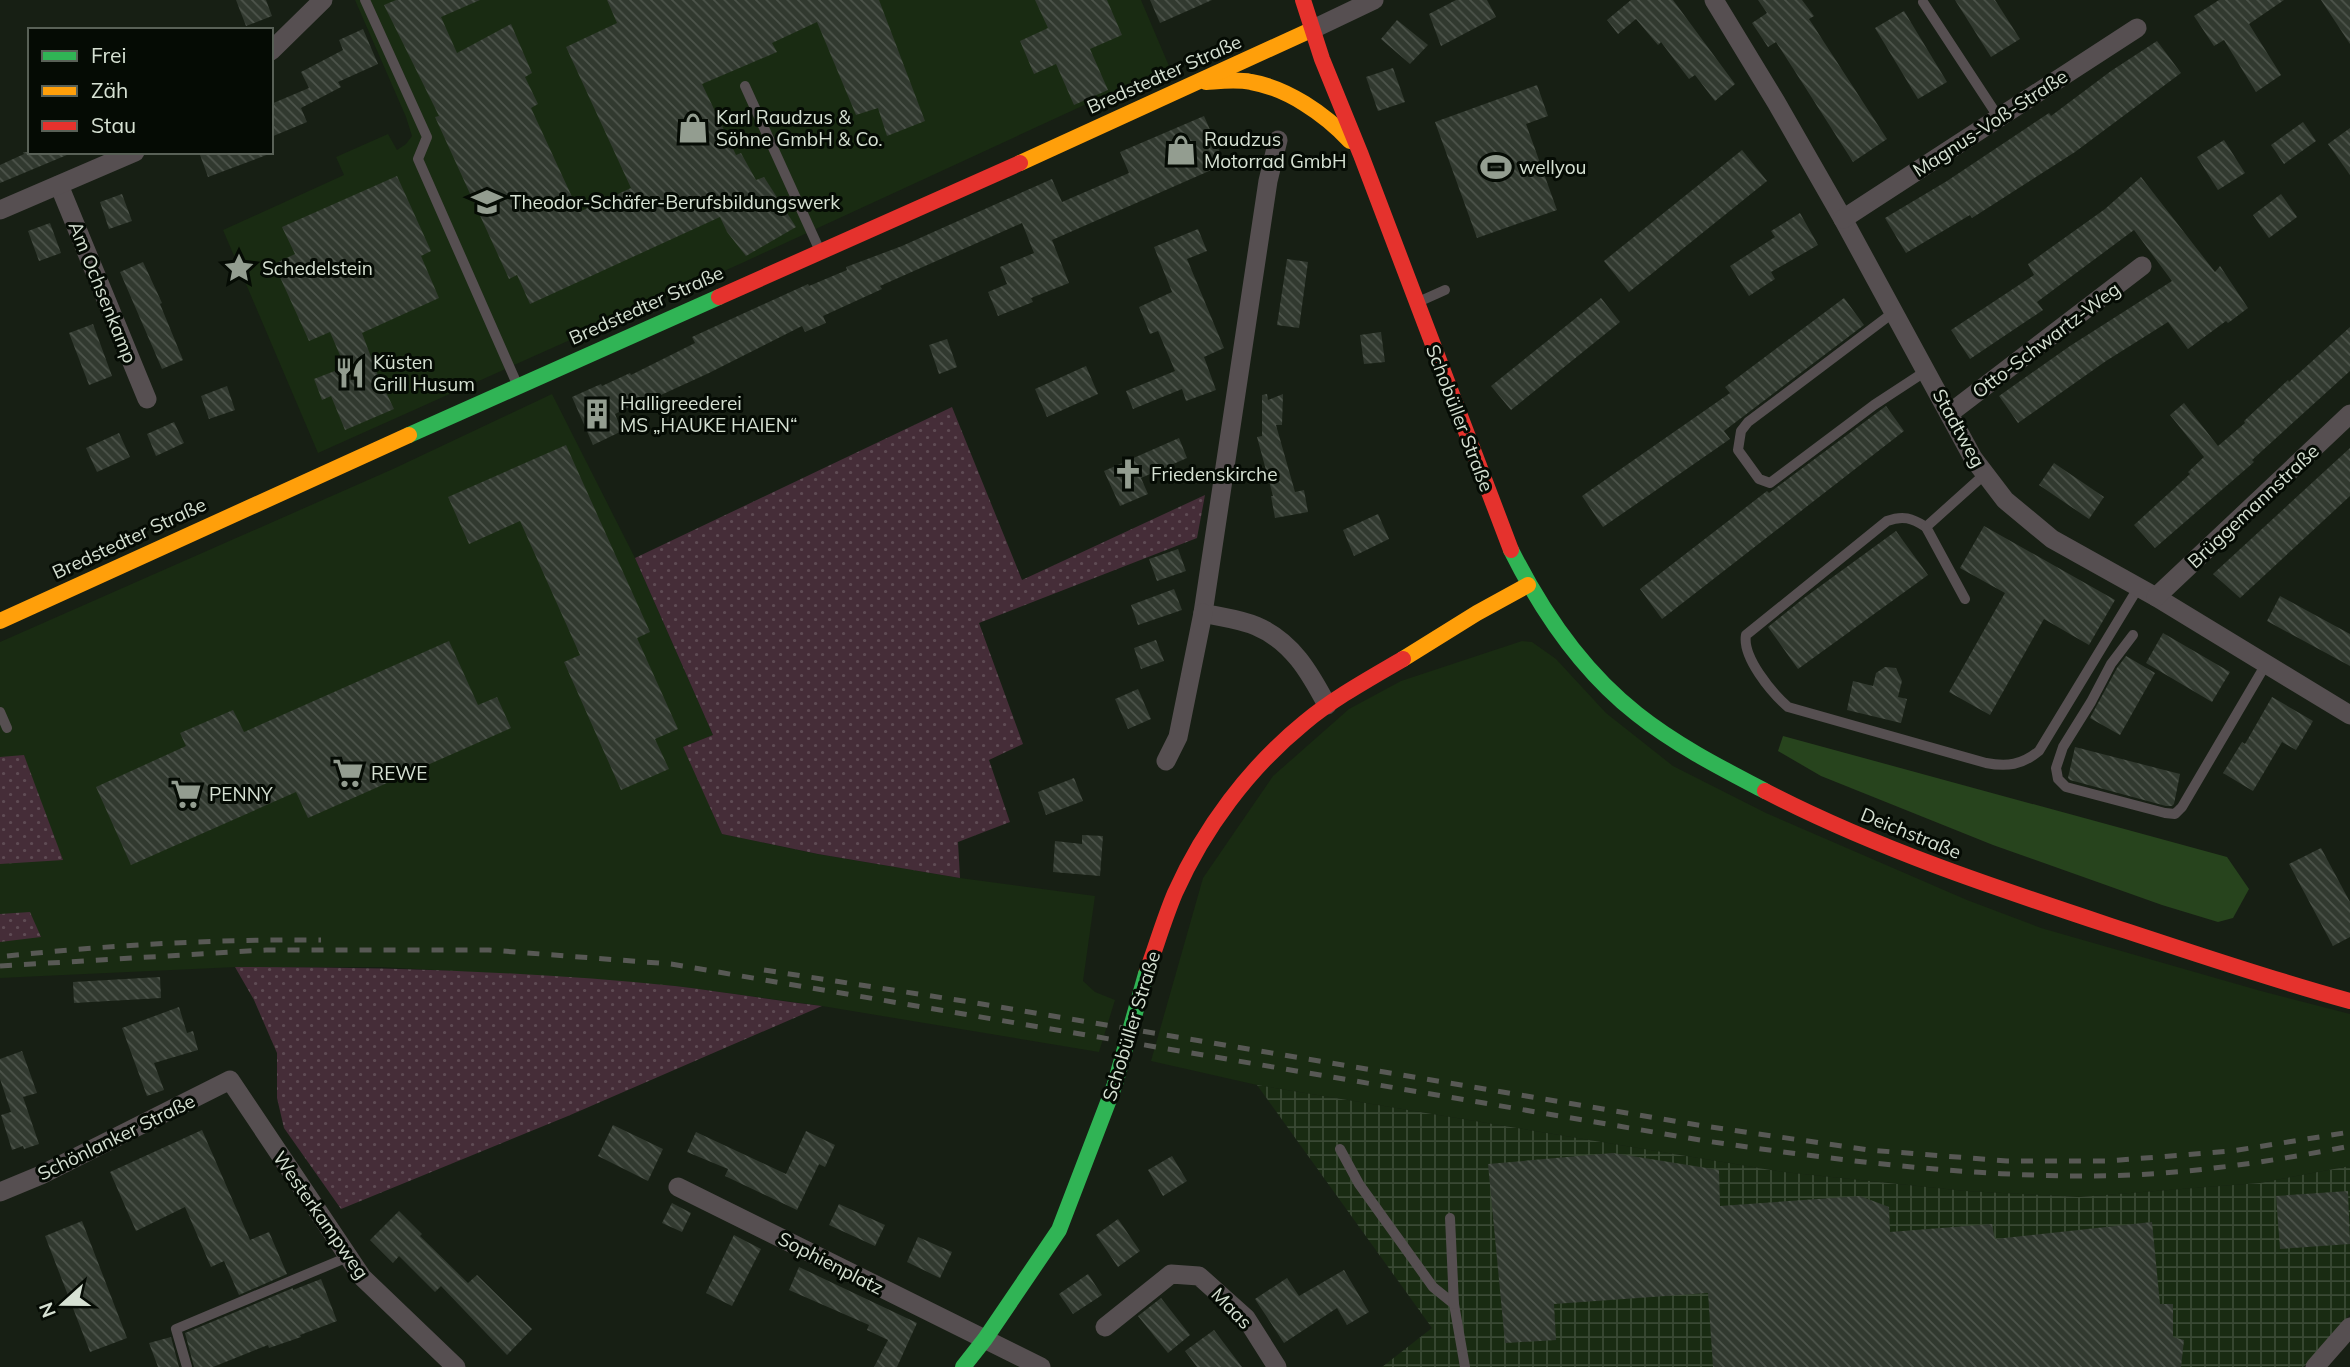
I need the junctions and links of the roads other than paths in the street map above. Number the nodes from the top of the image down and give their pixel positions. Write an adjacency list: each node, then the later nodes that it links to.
1 (323, 0): 9 (street)
2 (365, 0): 25 (lane)
3 (1303, 0): 8 (main road, Schobüller Straße)
4 (1374, 0): 8 (street)
5 (1714, 0): 18 (street, Stadtweg)
6 (1923, 2): 12 (lane)
7 (2137, 28): 12 (street, Magnus-Voß-Straße)
8 (1311, 30): 10 (main road, Bredstedter Straße); 15 (main road, Schobüller Straße)
9 (273, 49)
10 (1194, 83): 15 (main road); 19 (main road, Bredstedter Straße)
11 (745, 86): 19 (lane)
12 (1998, 118): 18 (street, Magnus-Voß-Straße)
13 (1278, 140): 35 (street)
14 (130, 154): 16 (street)
15 (1360, 154): 22 (main road, Schobüller Straße)
16 (59, 185): 17 (street); 26 (street, Am Ochsenkamp)
17 (0, 210)
18 (1843, 219): 23 (street, Stadtweg)
19 (820, 251): 25 (main road, Bredstedter Straße)
20 (2142, 267): 27 (street, Otto-Schwartz-Weg)
21 (1445, 290): 22 (lane)
22 (1416, 303): 31 (main road, Schobüller Straße)
23 (1895, 312): 24 (street, Stadtweg); 24 (lane)
24 (1927, 370): 27 (street, Stadtweg)
25 (518, 385): 36 (main road, Bredstedter Straße)
26 (147, 399)
27 (1950, 413): 29 (street, Stadtweg)
28 (2350, 414): 33 (street, Brüggemannstraße)
29 (1985, 474): 30 (lane); 32 (street, Stadtweg)
30 (1926, 527): 32 (lane); 34 (lane)
31 (1528, 585): 39 (main road, Schobüller Straße); 44 (main road, Deichstraße)
32 (2138, 587): 33 (street, Stadtweg)
33 (2156, 597): 38 (street, Stadtweg)
34 (1965, 599)
35 (1203, 613): 39 (street); 43 (street)
36 (0, 621)
37 (2133, 635): 38 (lane)
38 (2266, 664): 41 (street, Stadtweg)
39 (1327, 705): 54 (main road, Schobüller Straße, bridge)
40 (0, 712): 42 (lane)
41 (2350, 715)
42 (7, 728)
43 (1166, 761)
44 (2350, 1001)
45 (230, 1080): 48 (street, Schönlanker Straße); 50 (street, Westerkampweg)
46 (1340, 1149): 51 (lane)
47 (678, 1187): 54 (street, Sophienplatz)
48 (0, 1192)
49 (1450, 1218): 51 (lane)
50 (348, 1257): 55 (lane); 56 (street, Westerkampweg)
51 (1454, 1304): 60 (lane)
52 (1105, 1327): 59 (street, Maas)
53 (2350, 1327): 61 (street)
54 (985, 1339): 57 (main road, Schobüller Straße); 58 (street)
55 (187, 1367)
56 (456, 1367)
57 (963, 1367)
58 (1041, 1367)
59 (1277, 1367)
60 (1465, 1367)
61 (2315, 1367)

